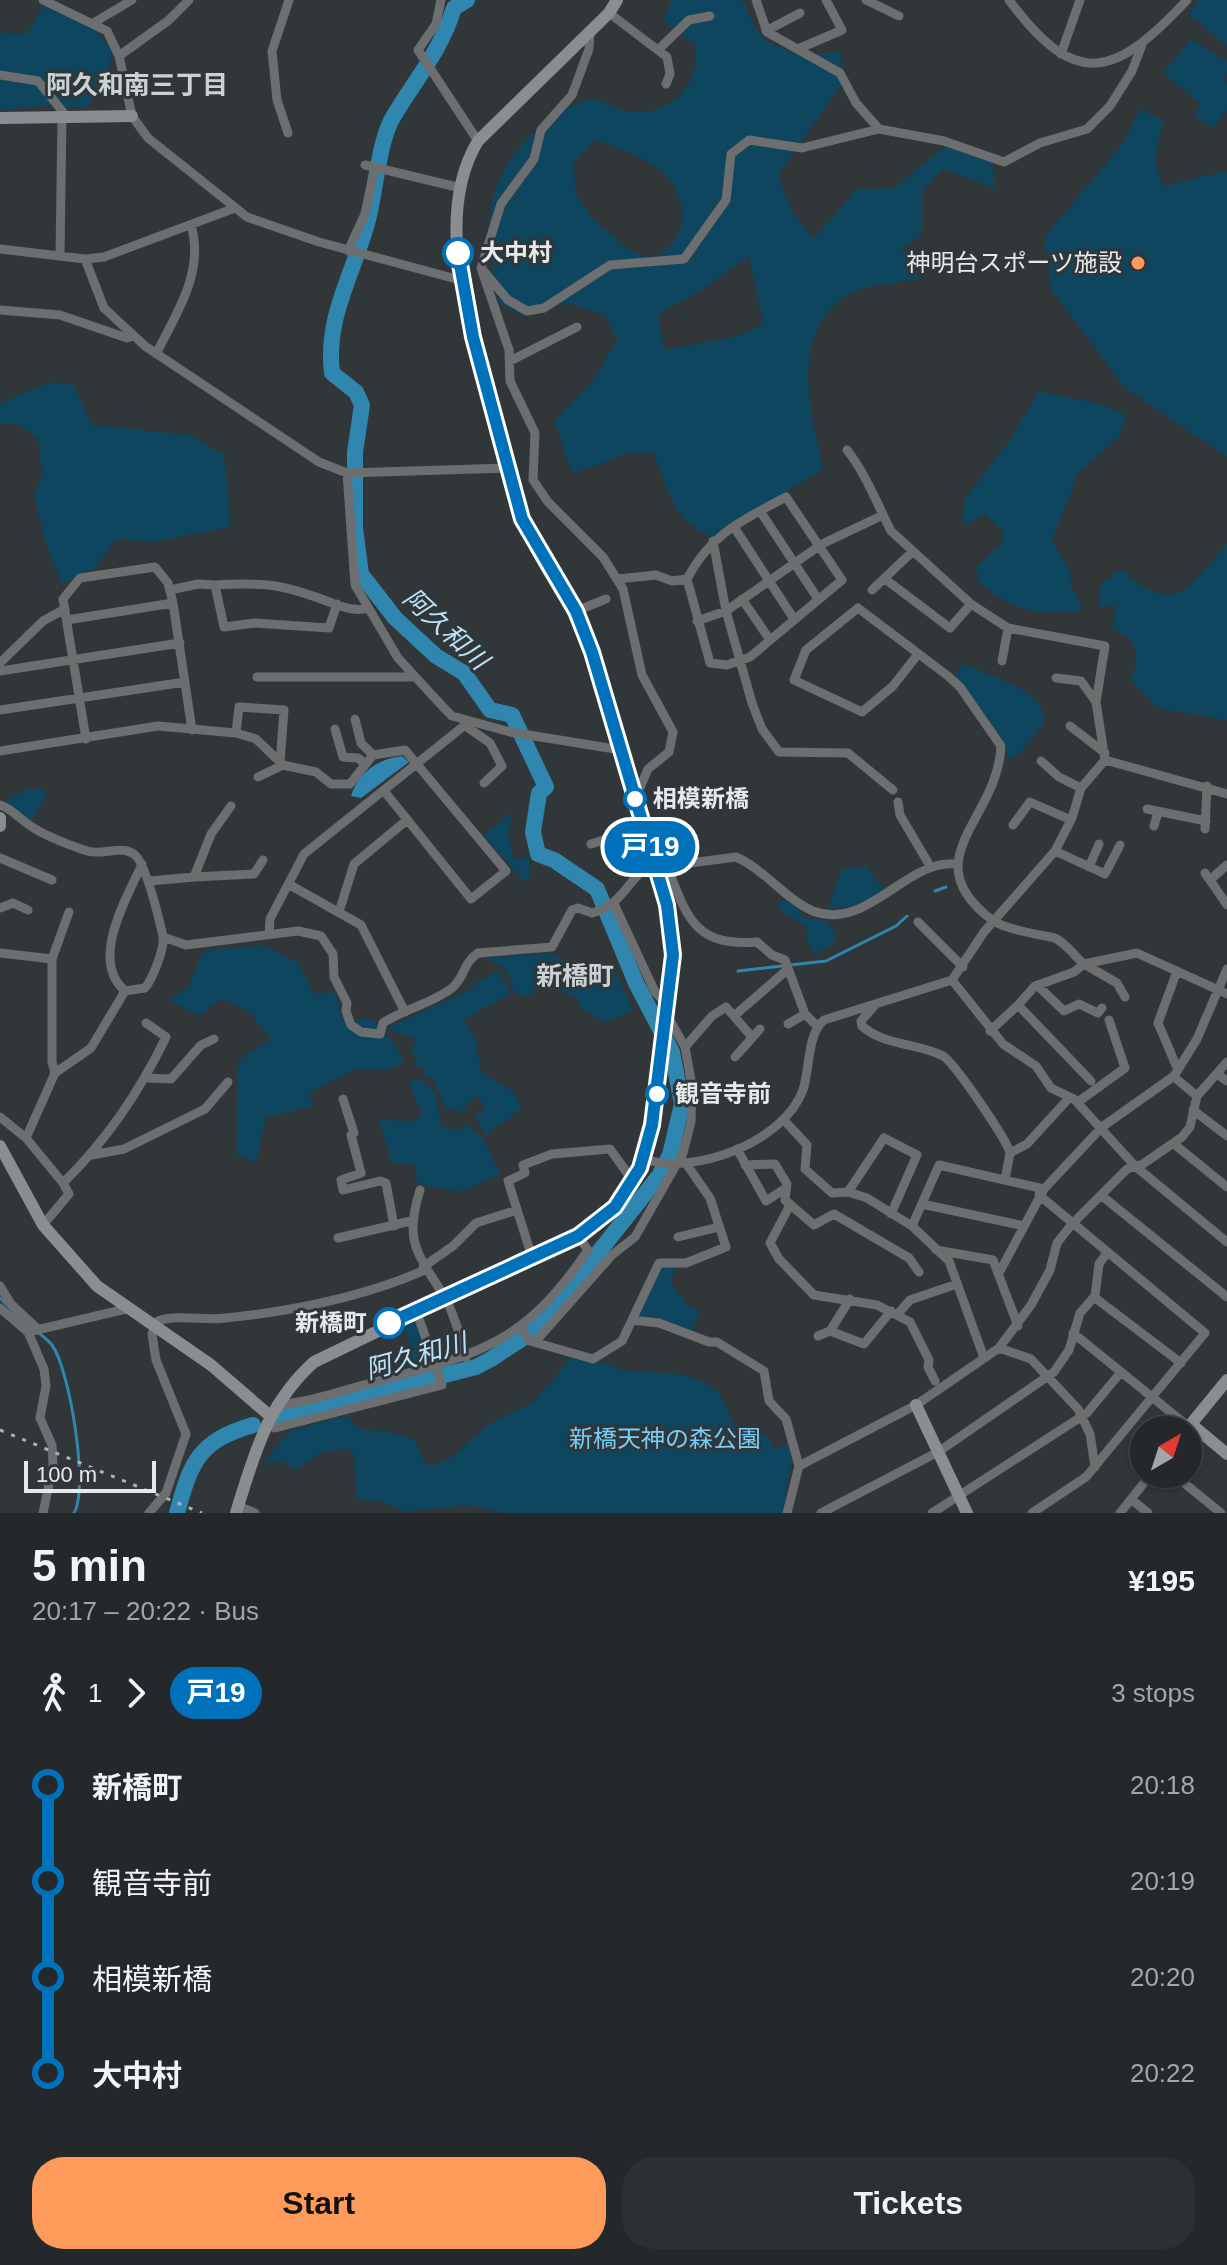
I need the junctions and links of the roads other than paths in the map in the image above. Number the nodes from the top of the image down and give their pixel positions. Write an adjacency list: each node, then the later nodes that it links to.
1 (43, 0): 17 (street)
2 (132, 0): 17 (street)
3 (189, 0): 24 (street)
4 (289, 0): 31 (street)
5 (441, 0): 32 (street)
6 (617, 0): 13 (main road)
7 (756, 0): 18 (street)
8 (826, 0): 22 (street)
9 (866, 0): 16 (street)
10 (1009, 0): 23 (street)
11 (1080, 0): 23 (street)
12 (1187, 0): 20 (street)
13 (609, 13): 19 (main road); 21 (street)
14 (800, 13): 18 (street)
15 (710, 16): 21 (street)
16 (899, 16)
17 (95, 22): 24 (street)
18 (766, 31): 22 (street)
19 (590, 32): 32 (main road); 40 (street)
20 (1142, 45): 23 (street); 30 (street)
21 (659, 49): 26 (street)
22 (798, 49): 30 (street)
23 (1061, 54)
24 (119, 56): 27 (street)
25 (0, 75): 28 (street)
26 (666, 84)
27 (132, 116): 28 (main road); 34 (street)
28 (64, 117): 29 (main road); 38 (street)
29 (0, 118)
30 (879, 129): 40 (street)
31 (288, 133)
32 (478, 141): 33 (main road)
33 (461, 188): 37 (street); 41 (main road)
34 (235, 208): 35 (street); 37 (street)
35 (191, 225): 39 (street); 45 (street)
36 (0, 249): 38 (street)
37 (354, 252): 41 (street)
38 (60, 255): 39 (street)
39 (85, 259): 44 (street)
40 (481, 268): 46 (street)
41 (460, 280): 48 (main road)
42 (0, 310): 44 (street)
43 (577, 327): 46 (street)
44 (133, 336): 45 (street)
45 (156, 354): 49 (street)
46 (510, 361): 57 (street)
47 (847, 450): 51 (street)
48 (508, 468): 49 (street); 71 (main road)
49 (353, 473): 70 (street)
50 (760, 511): 52 (street); 54 (street); 56 (street)
51 (881, 516): 54 (street); 55 (street)
52 (734, 527): 53 (street); 60 (street)
53 (713, 541): 58 (street); 72 (street)
54 (819, 547): 56 (street); 66 (street)
55 (912, 552): 59 (street); 69 (street)
56 (793, 563): 60 (street); 66 (street)
57 (618, 579): 58 (street); 114 (street)
58 (687, 579): 75 (street)
59 (885, 579): 63 (street); 69 (street)
60 (767, 580): 65 (street); 74 (street)
61 (215, 585): 62 (street); 68 (street); 68 (street)
62 (170, 590): 67 (street); 73 (street)
63 (872, 590)
64 (606, 599): 71 (street)
65 (742, 599): 72 (street); 77 (street)
66 (818, 599): 74 (street)
67 (173, 603): 73 (street); 78 (street)
68 (337, 604): 70 (street)
69 (971, 604): 76 (street)
70 (368, 608): 86 (street)
71 (576, 611): 99 (main road)
72 (726, 611): 75 (street); 81 (street)
73 (66, 614): 80 (street); 83 (street)
74 (794, 619): 77 (street)
75 (697, 621): 81 (street)
76 (1008, 628): 82 (street); 90 (street)
77 (770, 640): 81 (street)
78 (180, 643): 80 (street); 88 (street)
79 (918, 654): 79 (street); 134 (street)
80 (73, 659): 84 (street); 89 (street)
81 (743, 661): 111 (street)
82 (1002, 661)
83 (0, 663)
84 (0, 671)
85 (257, 677): 86 (street)
86 (414, 677): 93 (street)
87 (1056, 678): 90 (street)
88 (185, 682): 89 (street); 96 (street)
89 (80, 699): 91 (street); 98 (street)
90 (1096, 702): 102 (street)
91 (0, 710)
92 (355, 719): 101 (street)
93 (469, 724): 99 (street); 106 (street); 108 (street)
94 (1070, 726): 102 (street)
95 (335, 729): 104 (street)
96 (192, 730): 97 (street); 98 (street)
97 (236, 733): 105 (street); 105 (street)
98 (86, 739): 100 (street)
99 (621, 750): 114 (main road)
100 (0, 751)
101 (373, 755): 104 (street); 106 (street)
102 (1105, 757): 109 (street); 110 (street)
103 (1041, 761): 110 (street)
104 (364, 763): 105 (street)
105 (281, 764): 107 (street)
106 (418, 764): 112 (street); 121 (street)
107 (258, 777)
108 (484, 783)
109 (1207, 786): 113 (street); 119 (street)
110 (1081, 788): 122 (street)
111 (893, 790)
112 (385, 792): 121 (street); 142 (street)
113 (1227, 794)
114 (635, 799): 126 (main road)
115 (898, 802): 137 (street)
116 (0, 805): 133 (street)
117 (231, 806): 139 (street)
118 (1147, 809): 119 (street)
119 (1158, 812): 125 (street)
120 (0, 818): 124 (main road)
121 (407, 820): 148 (street)
122 (1071, 820): 123 (street); 130 (street)
123 (1013, 825)
124 (0, 826)
125 (1154, 826)
126 (644, 827): 127 (street); 135 (main road)
127 (591, 844)
128 (1099, 844): 138 (street)
129 (1120, 845): 138 (street)
130 (1055, 851): 138 (street); 150 (street)
131 (0, 858): 140 (street)
132 (263, 860): 139 (street)
133 (142, 864): 141 (street); 162 (street)
134 (956, 864): 137 (street); 150 (street)
135 (661, 865): 137 (street); 143 (street); 156 (street); 169 (main road)
136 (1227, 865): 144 (street)
137 (930, 866)
138 (1089, 867)
139 (194, 877): 141 (street)
140 (52, 880)
141 (150, 881): 152 (street)
142 (290, 885): 148 (street); 151 (street)
143 (613, 905): 168 (street); 169 (street)
144 (1227, 905)
145 (0, 908): 146 (street)
146 (28, 910)
147 (69, 912): 154 (street)
148 (339, 912): 168 (street)
149 (918, 922): 157 (street)
150 (995, 923): 155 (street); 157 (street)
151 (269, 934): 152 (street); 168 (street)
152 (163, 937): 162 (street)
153 (0, 953): 154 (street)
154 (52, 959): 181 (street)
155 (1084, 964): 159 (street); 161 (street); 164 (street)
156 (786, 965): 170 (street); 171 (street)
157 (963, 967): 160 (street)
158 (1227, 969): 163 (street)
159 (1177, 971): 163 (street); 182 (street)
160 (952, 980): 165 (street); 176 (street)
161 (1037, 985): 166 (street); 167 (street)
162 (125, 991): 181 (street)
163 (1222, 992): 182 (street)
164 (1125, 997)
165 (877, 1002): 175 (street); 200 (street)
166 (1018, 1005): 176 (street); 185 (street)
167 (1102, 1008)
168 (405, 1012)
169 (667, 1014): 178 (street); 202 (main road)
170 (805, 1014): 174 (street); 175 (street)
171 (734, 1016): 178 (street); 179 (street)
172 (1109, 1020): 190 (street)
173 (146, 1023): 184 (street)
174 (788, 1024)
175 (817, 1026): 193 (street)
176 (990, 1031): 190 (street)
177 (214, 1039): 184 (street)
178 (685, 1047): 203 (street)
179 (735, 1057)
180 (1227, 1062): 183 (street)
181 (55, 1073): 196 (street)
182 (1176, 1073): 188 (street); 194 (street)
183 (1217, 1074): 186 (street); 188 (street)
184 (147, 1078): 201 (street)
185 (1091, 1081)
186 (1227, 1081)
187 (228, 1082): 201 (street)
188 (1197, 1096): 191 (street)
189 (343, 1099): 222 (street)
190 (1074, 1099): 194 (street); 200 (street)
191 (1193, 1110): 195 (street); 197 (street)
192 (0, 1117): 196 (street)
193 (784, 1120): 199 (street); 212 (street)
194 (1102, 1127): 205 (street); 213 (street)
195 (1227, 1136)
196 (26, 1138): 208 (street)
197 (1174, 1144): 205 (street); 209 (street)
198 (0, 1146): 221 (main road)
199 (737, 1149): 203 (street); 204 (street)
200 (1010, 1153): 206 (street)
201 (92, 1155): 208 (street)
202 (650, 1161): 203 (street); 207 (main road)
203 (678, 1163): 225 (street); 254 (street)
204 (745, 1165): 210 (street); 210 (street)
205 (1135, 1166): 214 (street); 229 (street)
206 (1005, 1180): 213 (street); 215 (street)
207 (633, 1181): 217 (street); 226 (main road)
208 (63, 1183): 221 (street)
209 (1227, 1187)
210 (786, 1188): 216 (street)
211 (420, 1190): 219 (street)
212 (848, 1192): 218 (street); 218 (street)
213 (1042, 1192): 220 (street); 224 (street)
214 (1102, 1196): 220 (street); 240 (street)
215 (922, 1204): 223 (street); 224 (street)
216 (790, 1205): 234 (street); 241 (street)
217 (514, 1211): 232 (street); 233 (street)
218 (891, 1214): 223 (street)
219 (411, 1221): 222 (street); 233 (street)
220 (1072, 1224): 231 (street); 247 (street)
221 (43, 1225): 243 (main road)
222 (394, 1226): 228 (street)
223 (912, 1226): 230 (street)
224 (1024, 1226): 235 (street)
225 (719, 1227): 227 (street); 246 (street)
226 (578, 1236): 232 (main road); 249 (street)
227 (678, 1237)
228 (338, 1238)
229 (1227, 1242)
230 (936, 1250): 235 (street); 236 (street)
231 (1107, 1253): 239 (street); 258 (street)
232 (532, 1257): 238 (main road)
233 (424, 1268): 238 (street); 248 (street)
234 (919, 1272)
235 (999, 1273): 247 (street)
236 (957, 1284): 245 (street); 257 (street)
237 (0, 1286): 250 (street)
238 (444, 1297): 244 (main road); 256 (street)
239 (1094, 1297): 252 (street); 258 (street)
240 (1227, 1297)
241 (850, 1299): 245 (street); 251 (street)
242 (0, 1308): 250 (street)
243 (126, 1309): 248 (main road); 250 (street)
244 (416, 1310): 259 (street); 266 (main road)
245 (894, 1313): 251 (street); 263 (street)
246 (632, 1320): 254 (street); 273 (street)
247 (1018, 1326): 255 (street)
248 (153, 1328): 266 (main road); 282 (street)
249 (521, 1328): 254 (street); 256 (street)
250 (33, 1331): 281 (street)
251 (830, 1331): 253 (street)
252 (1073, 1333): 260 (street); 261 (street)
253 (818, 1336)
254 (532, 1341)
255 (999, 1348): 257 (street); 261 (street)
256 (466, 1357): 259 (street)
257 (984, 1358): 263 (street)
258 (1181, 1363): 264 (street)
259 (437, 1367): 266 (street); 266 (street)
260 (1121, 1372): 264 (street); 267 (street)
261 (1048, 1377): 267 (street); 271 (street)
262 (1227, 1380): 269 (main road)
263 (938, 1385): 265 (street)
264 (1153, 1398): 268 (street); 274 (street)
265 (916, 1405): 271 (main road); 273 (street)
266 (270, 1414): 279 (main road)
267 (1083, 1416): 274 (street); 277 (street)
268 (1175, 1416)
269 (1198, 1416)
270 (1202, 1436): 272 (main road)
271 (938, 1452): 277 (main road); 284 (street)
272 (1227, 1454)
273 (799, 1466): 280 (street)
274 (1095, 1467): 287 (street)
275 (1140, 1488): 278 (street)
276 (1190, 1488): 290 (street)
277 (960, 1498): 285 (street); 286 (main road)
278 (1131, 1499): 288 (street); 289 (street)
279 (237, 1510): 283 (street)
280 (791, 1512)
281 (43, 1513)
282 (149, 1513)
283 (255, 1513)
284 (821, 1513)
285 (932, 1513)
286 (967, 1513)
287 (1032, 1513)
288 (1120, 1513)
289 (1148, 1513)
290 (1221, 1513)

